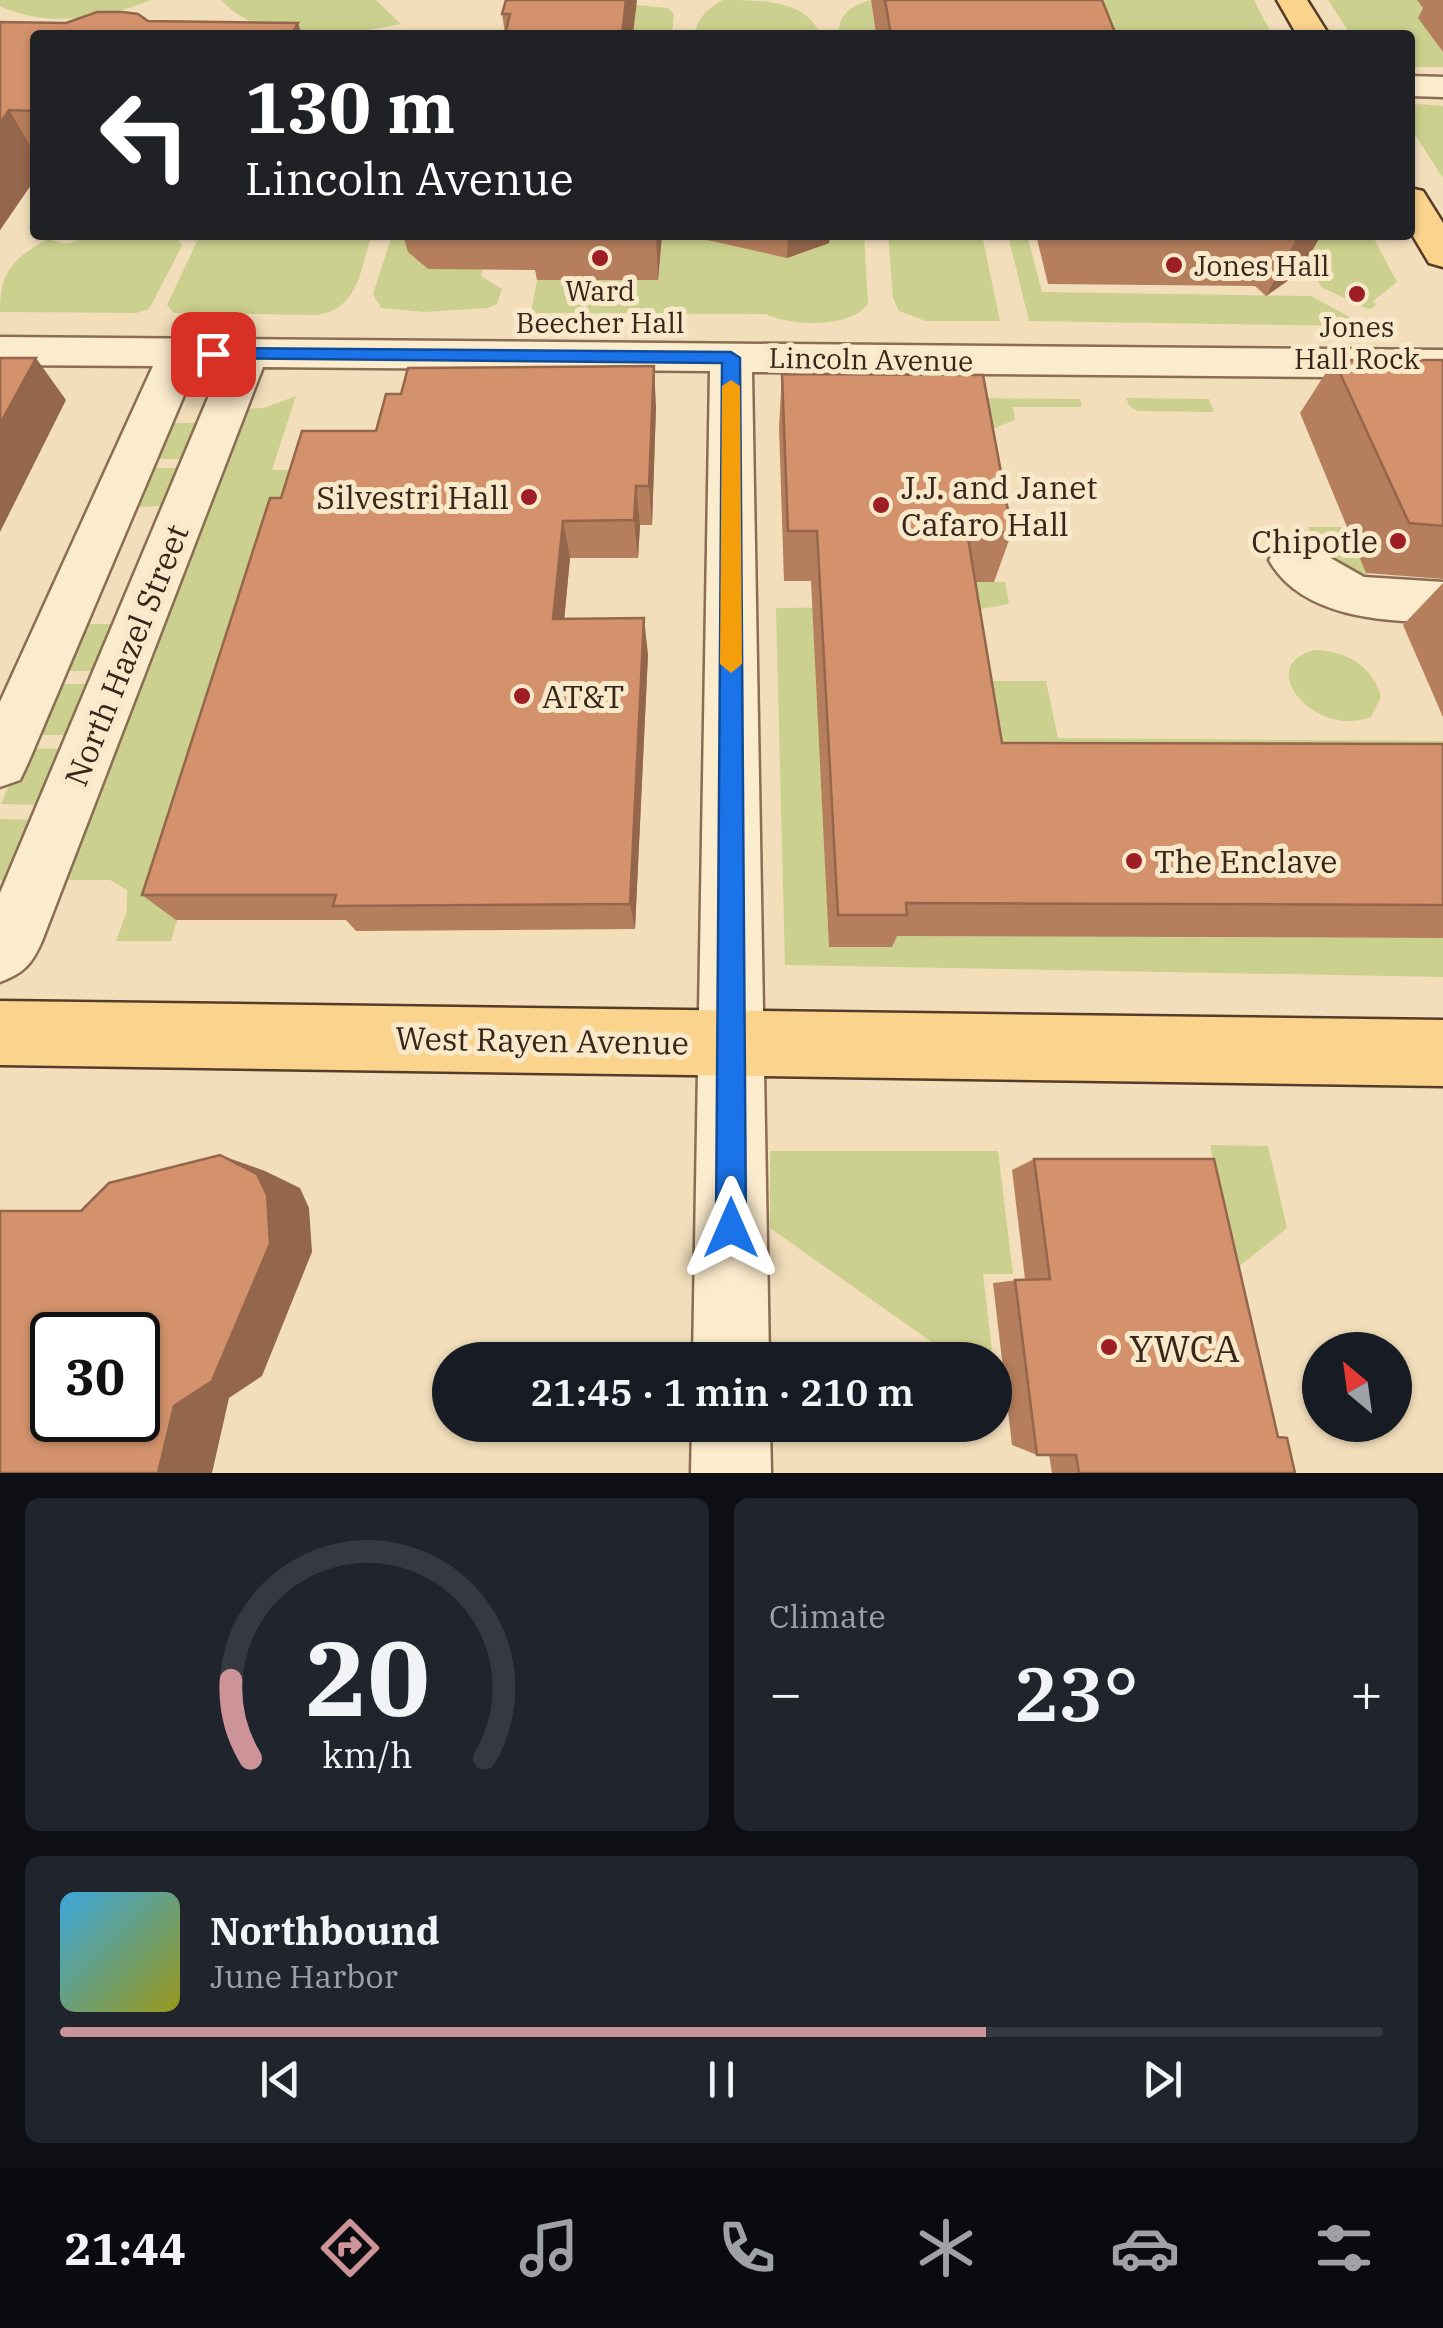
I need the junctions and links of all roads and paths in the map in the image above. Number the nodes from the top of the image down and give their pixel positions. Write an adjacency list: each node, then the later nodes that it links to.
1 (1292, 0): 2 (main road)
2 (1310, 30)
3 (1415, 86): 4 (street)
4 (1443, 86)
5 (1415, 207): 6 (main road)
6 (1443, 255)
7 (0, 351): 8 (street, Lincoln Avenue)
8 (180, 354): 9 (street, Lincoln Avenue); 14 (street, North Hazel Street)
9 (247, 354): 10 (street, Lincoln Avenue); 15 (street, North Hazel Street)
10 (731, 358): 11 (street, Lincoln Avenue); 17 (street)
11 (1443, 364)
12 (1294, 560): 13 (street)
13 (1443, 602)
14 (0, 764)
15 (0, 952)
16 (0, 1033): 17 (main road, West Rayen Avenue)
17 (731, 1042): 18 (main road, West Rayen Avenue); 19 (street)
18 (1443, 1053)
19 (730, 1342)
20 (731, 1442): 21 (street)
21 (731, 1473)

